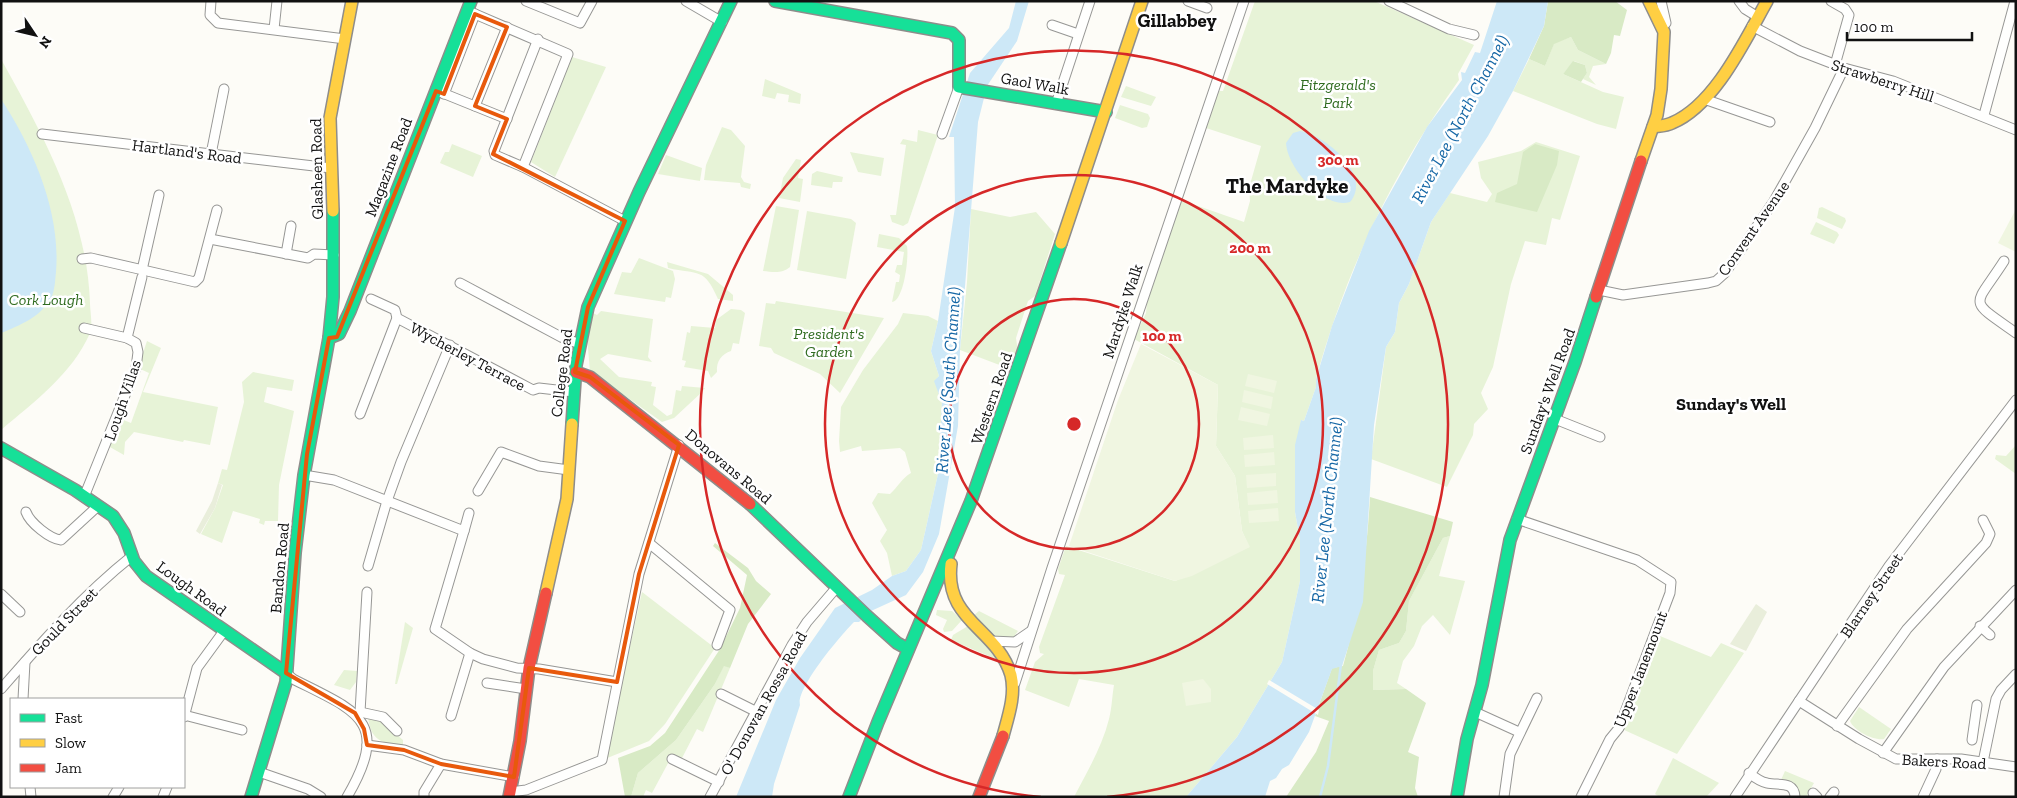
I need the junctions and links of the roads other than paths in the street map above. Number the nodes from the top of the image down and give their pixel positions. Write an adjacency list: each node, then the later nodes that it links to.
1 (211, 1): 27 (street)
2 (277, 1): 27 (street)
3 (352, 1): 30 (main road, Glasheen Road)
4 (592, 1): 19 (street)
5 (686, 1): 23 (street)
6 (731, 1): 23 (main road, College Road)
7 (775, 1): 33 (main road)
8 (1090, 1): 28 (street)
9 (1142, 1): 39 (main road, Western Road)
10 (1188, 1): 20 (street)
11 (1244, 1): 102 (street, Mardyke Walk)
12 (1389, 1): 29 (street)
13 (1649, 1): 25 (main road, Sunday's Well Road)
14 (1661, 1): 25 (street)
15 (1740, 1): 22 (street, Strawberry Hill)
16 (1767, 1): 22 (main road)
17 (1831, 1): 32 (street, Convent Avenue)
18 (2015, 1): 40 (street)
19 (532, 2)
20 (1207, 8)
21 (471, 9): 26 (street); 35 (main road, Magazine Road)
22 (1755, 21): 32 (street, Strawberry Hill); 36 (main road)
23 (722, 22): 52 (main road, College Road)
24 (1052, 25): 28 (street)
25 (1663, 26): 43 (main road, Sunday's Well Road)
26 (507, 27): 31 (street); 38 (street)
27 (274, 30): 30 (street)
28 (1078, 34): 37 (street)
29 (1474, 35)
30 (345, 39): 49 (main road, Glasheen Road)
31 (538, 40): 41 (street); 48 (street)
32 (1840, 66): 40 (street, Strawberry Hill); 61 (street, Convent Avenue)
33 (962, 87): 37 (main road, Gaol Walk); 46 (street)
34 (224, 89): 47 (street)
35 (440, 92): 38 (street); 67 (main road, Magazine Road)
36 (1704, 99): 42 (street); 43 (main road)
37 (1056, 104): 39 (main road, Gaol Walk)
38 (475, 106): 41 (street)
39 (1106, 112): 89 (main road, Western Road)
40 (1984, 115): 44 (street, Strawberry Hill)
41 (507, 119): 48 (street)
42 (1770, 122)
43 (1653, 127): 61 (main road, Sunday's Well Road)
44 (2016, 130)
45 (42, 134): 47 (street, Hartland's Road)
46 (942, 134)
47 (211, 154): 49 (street, Hartland's Road)
48 (524, 167): 52 (street)
49 (331, 168): 56 (main road, Glasheen Road)
50 (159, 195): 59 (street, Lough Villas)
51 (217, 210): 54 (street)
52 (625, 221): 68 (main road, College Road)
53 (291, 226): 55 (street)
54 (210, 239): 55 (street); 59 (street)
55 (286, 254): 56 (street)
56 (334, 255): 67 (main road, Glasheen Road)
57 (82, 259): 59 (street)
58 (2004, 261): 65 (street)
59 (142, 273): 66 (street, Lough Villas)
60 (460, 284): 68 (street)
61 (1599, 290): 74 (main road, Sunday's Well Road)
62 (371, 299): 63 (street, Wycherley Terrace)
63 (397, 318): 69 (street, Wycherley Terrace); 73 (street)
64 (84, 328): 66 (street)
65 (2016, 333)
66 (127, 338): 81 (street, Lough Villas)
67 (329, 338): 79 (main road, Bandon Road)
68 (580, 344): 70 (main road, College Road)
69 (450, 345): 71 (street, Wycherley Terrace); 82 (street)
70 (576, 372): 71 (main road, College Road); 76 (main road, Donovans Road)
71 (574, 392): 78 (main road, College Road)
72 (2016, 400): 120 (street, Blarney Street)
73 (360, 414)
74 (1556, 419): 75 (street); 86 (main road, Sunday's Well Road)
75 (1600, 437)
76 (679, 445): 90 (street); 93 (main road, Donovans Road)
77 (1, 448): 81 (main road, Lough Road)
78 (569, 470): 80 (street); 109 (main road, College Road)
79 (304, 476): 82 (street); 110 (main road, Bandon Road)
80 (478, 490)
81 (84, 497): 83 (main road, Lough Road)
82 (386, 501): 88 (street); 92 (street)
83 (98, 506): 84 (street); 91 (main road, Lough Road)
84 (26, 512)
85 (469, 513): 88 (street)
86 (1517, 519): 124 (main road, Sunday's Well Road); 156 (street, Upper Janemount)
87 (1983, 520): 128 (street)
88 (464, 531): 107 (street)
89 (957, 540): 97 (main road); 99 (main road, Western Road)
90 (649, 543): 105 (street); 113 (street)
91 (132, 556): 101 (main road, Lough Road); 108 (street, Gould Street)
92 (368, 566)
93 (837, 587): 106 (main road, Donovans Road); 122 (street, O' Donovan Rossa Road)
94 (2016, 590): 100 (street)
95 (367, 592): 125 (street)
96 (1, 594): 98 (street)
97 (958, 607): 99 (main road); 104 (main road, Mardyke Walk)
98 (20, 612)
99 (924, 613): 106 (main road, Western Road)
100 (1980, 626): 103 (street); 136 (street)
101 (224, 631): 110 (main road, Lough Road); 123 (street)
102 (1031, 631): 104 (street); 117 (street, Mardyke Walk)
103 (1990, 635)
104 (991, 641): 117 (main road, Mardyke Walk)
105 (717, 645)
106 (908, 649): 152 (main road, Western Road)
107 (470, 654): 109 (street); 127 (street)
108 (25, 661): 114 (street, Gould Street); 118 (street)
109 (529, 668): 113 (street); 115 (main road, College Road)
110 (286, 673): 125 (street); 142 (main road, Bandon Road)
111 (2016, 674): 133 (street)
112 (487, 682): 115 (street)
113 (617, 682): 146 (street)
114 (1, 689)
115 (526, 689): 144 (main road, College Road)
116 (721, 694): 122 (street)
117 (1011, 696): 153 (main road, Mardyke Walk)
118 (23, 698)
119 (1536, 698): 132 (street)
120 (1799, 701): 128 (street, Bakers Road); 143 (street, Blarney Street)
121 (1977, 705): 129 (street)
122 (755, 711): 145 (street, O' Donovan Rossa Road)
123 (185, 712)
124 (1475, 712): 132 (street); 154 (main road, Sunday's Well Road)
125 (359, 713): 131 (street); 135 (street)
126 (185, 716): 130 (street)
127 (451, 716)
128 (1837, 726): 136 (street, Bakers Road)
129 (1974, 729): 133 (street); 134 (street)
130 (242, 730)
131 (397, 731)
132 (1519, 732): 155 (street)
133 (1988, 732): 139 (street)
134 (1972, 740)
135 (367, 745): 140 (street); 149 (street)
136 (1883, 753): 138 (street, Bakers Road)
137 (672, 759): 145 (street)
138 (1936, 759): 139 (street, Bakers Road); 159 (street)
139 (1983, 762): 141 (street, Bakers Road)
140 (441, 764): 144 (street); 150 (street)
141 (2016, 767)
142 (259, 772): 147 (main road, Bandon Road); 148 (street)
143 (1749, 773): 157 (street, Blarney Street); 158 (street)
144 (514, 777): 146 (main road, College Road)
145 (719, 782): 151 (street, O' Donovan Rossa Road)
146 (510, 795)
147 (251, 797)
148 (321, 797)
149 (347, 797)
150 (424, 797)
151 (710, 797)
152 (849, 797)
153 (979, 797)
154 (1457, 797)
155 (1504, 797)
156 (1581, 797)
157 (1735, 797)
158 (1795, 797)
159 (1924, 797)

